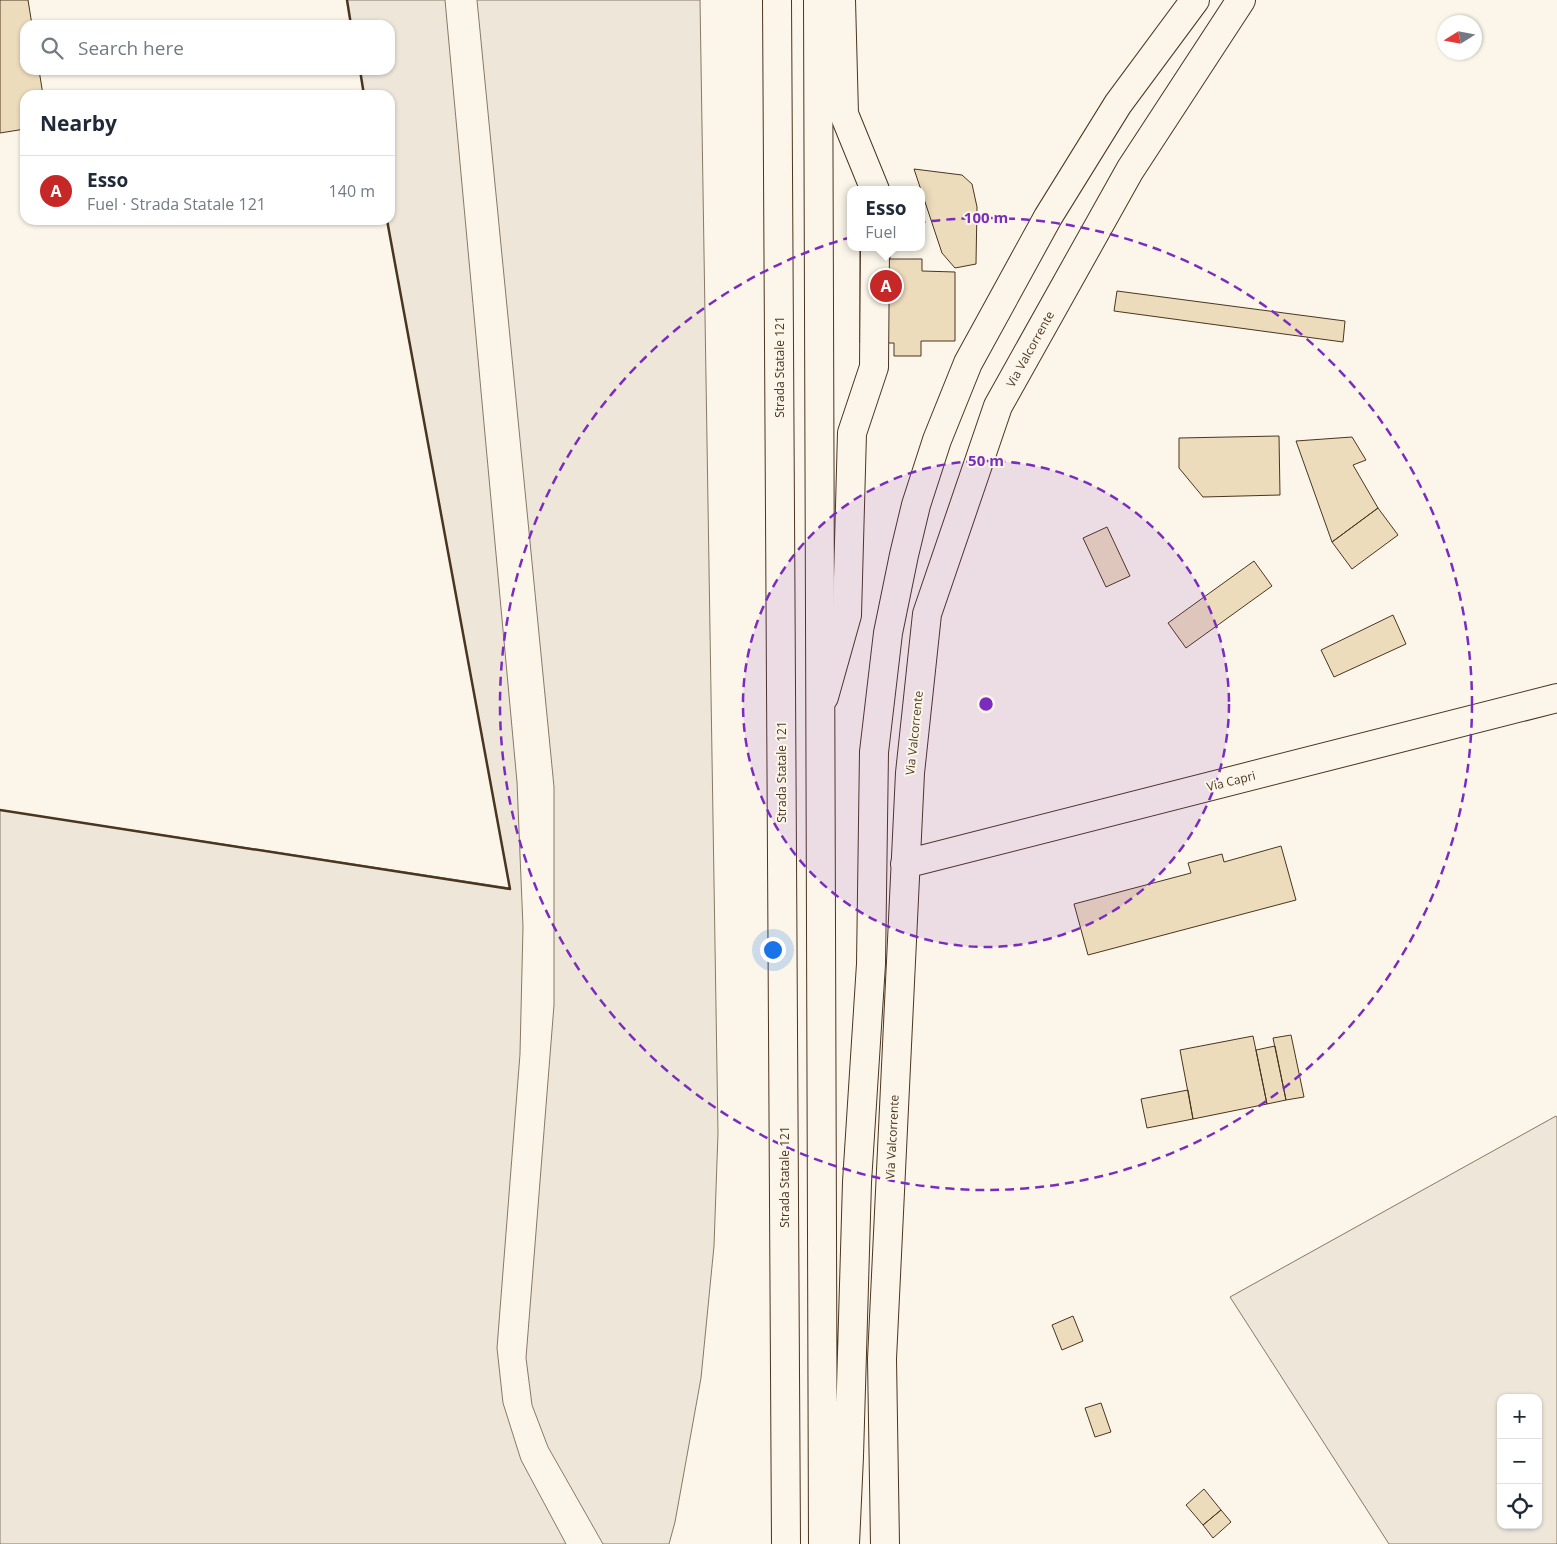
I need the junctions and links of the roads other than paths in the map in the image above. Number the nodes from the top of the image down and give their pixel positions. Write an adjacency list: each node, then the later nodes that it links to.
1 (777, 0): 11 (main road, Strada Statale 121)
2 (818, 0): 9 (main road)
3 (841, 0): 6 (main road)
4 (1195, 0): 13 (main road)
5 (1241, 0): 10 (main road, Via Valcorrente)
6 (874, 186)
7 (875, 251): 9 (main road)
8 (1557, 698): 10 (main road, Via Capri)
9 (820, 710): 12 (main road)
10 (905, 864): 14 (main road, Via Valcorrente)
11 (786, 1544)
12 (823, 1544)
13 (845, 1544)
14 (885, 1544)

